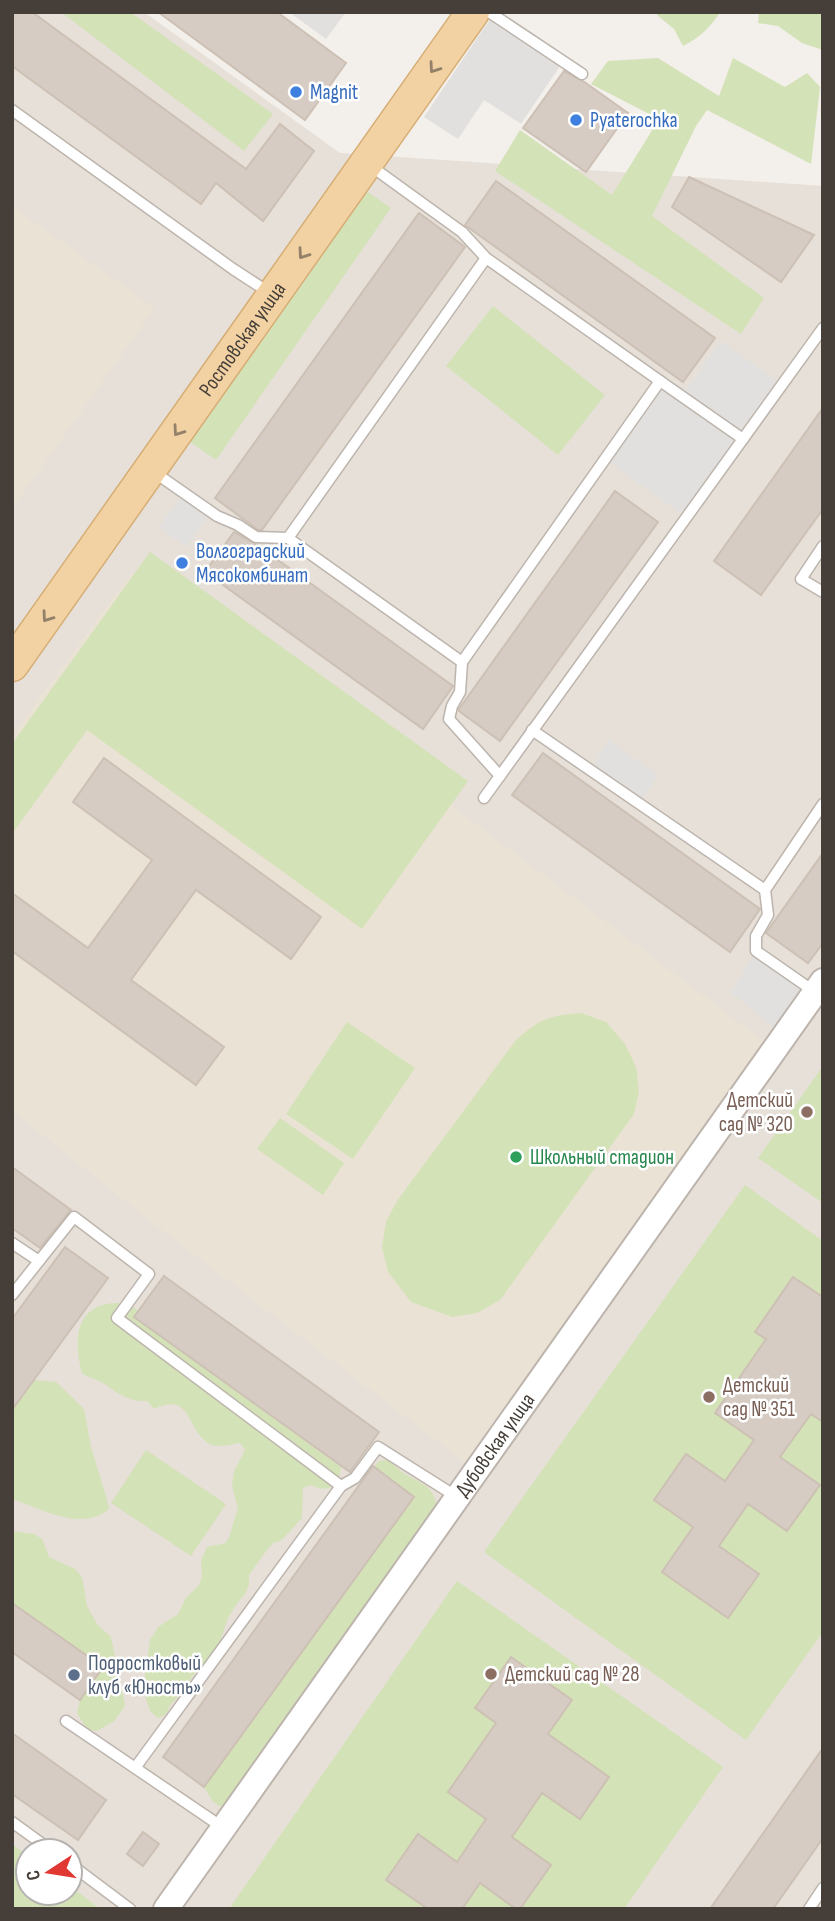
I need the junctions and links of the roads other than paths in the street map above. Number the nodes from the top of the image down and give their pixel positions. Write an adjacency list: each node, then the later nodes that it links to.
1 (473, 12): 5 (main road, Ростовская улица, one-way to 5)
2 (489, 12): 3 (lane)
3 (582, 74)
4 (12, 110): 7 (lane)
5 (366, 163): 6 (lane); 7 (main road, Ростовская улица, one-way to 7)
6 (486, 258): 9 (lane); 12 (lane)
7 (274, 295): 11 (main road, Ростовская улица, one-way to 11)
8 (823, 328): 10 (lane)
9 (660, 382): 10 (lane); 15 (lane)
10 (743, 439): 17 (lane)
11 (151, 470): 12 (lane); 16 (main road, Ростовская улица, one-way to 16)
12 (288, 538): 15 (lane)
13 (823, 546): 14 (lane)
14 (823, 592)
15 (462, 662): 18 (lane)
16 (12, 665)
17 (532, 730): 18 (lane); 21 (lane)
18 (500, 776): 19 (lane)
19 (484, 798)
20 (823, 804): 21 (lane)
21 (765, 890): 22 (lane)
22 (819, 987): 27 (street, Дубовская улица)
23 (12, 1242): 24 (lane)
24 (39, 1261): 25 (lane); 26 (lane)
25 (12, 1295)
26 (341, 1486): 27 (lane); 29 (lane)
27 (457, 1497): 31 (street, Дубовская улица)
28 (66, 1721): 29 (lane)
29 (135, 1768): 31 (lane)
30 (12, 1822): 32 (lane)
31 (222, 1830): 36 (street, Дубовская улица)
32 (33, 1837)
33 (84, 1874): 35 (lane)
34 (823, 1888): 37 (lane)
35 (130, 1909)
36 (166, 1909)
37 (809, 1909)

